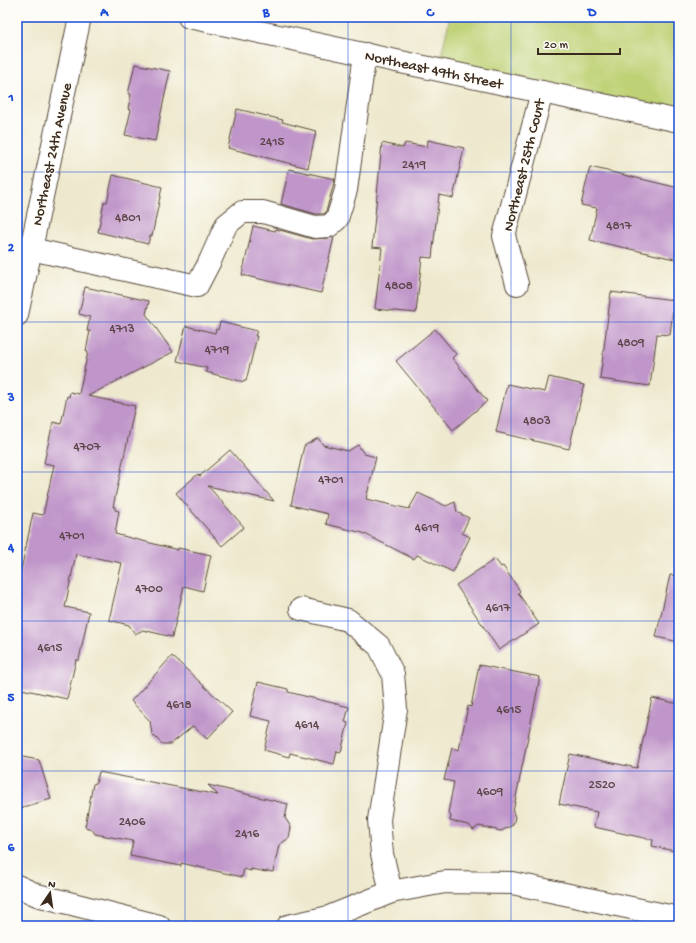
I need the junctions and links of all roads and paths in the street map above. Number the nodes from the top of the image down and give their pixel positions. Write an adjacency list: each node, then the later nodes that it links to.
1 (80, 17): 6 (street, Northeast 24th Avenue)
2 (189, 17): 3 (street, Northeast 49th Street)
3 (365, 54): 4 (street, Northeast 49th Street); 6 (street)
4 (542, 92): 5 (street, Northeast 49th Street); 7 (street, Northeast 25th Court)
5 (679, 121)
6 (31, 248): 8 (street, Northeast 24th Avenue)
7 (517, 284)
8 (17, 315)
9 (301, 609): 11 (street)
10 (17, 886): 13 (street)
11 (391, 892): 12 (street); 14 (street)
12 (679, 918)
13 (159, 926)
14 (288, 926)

